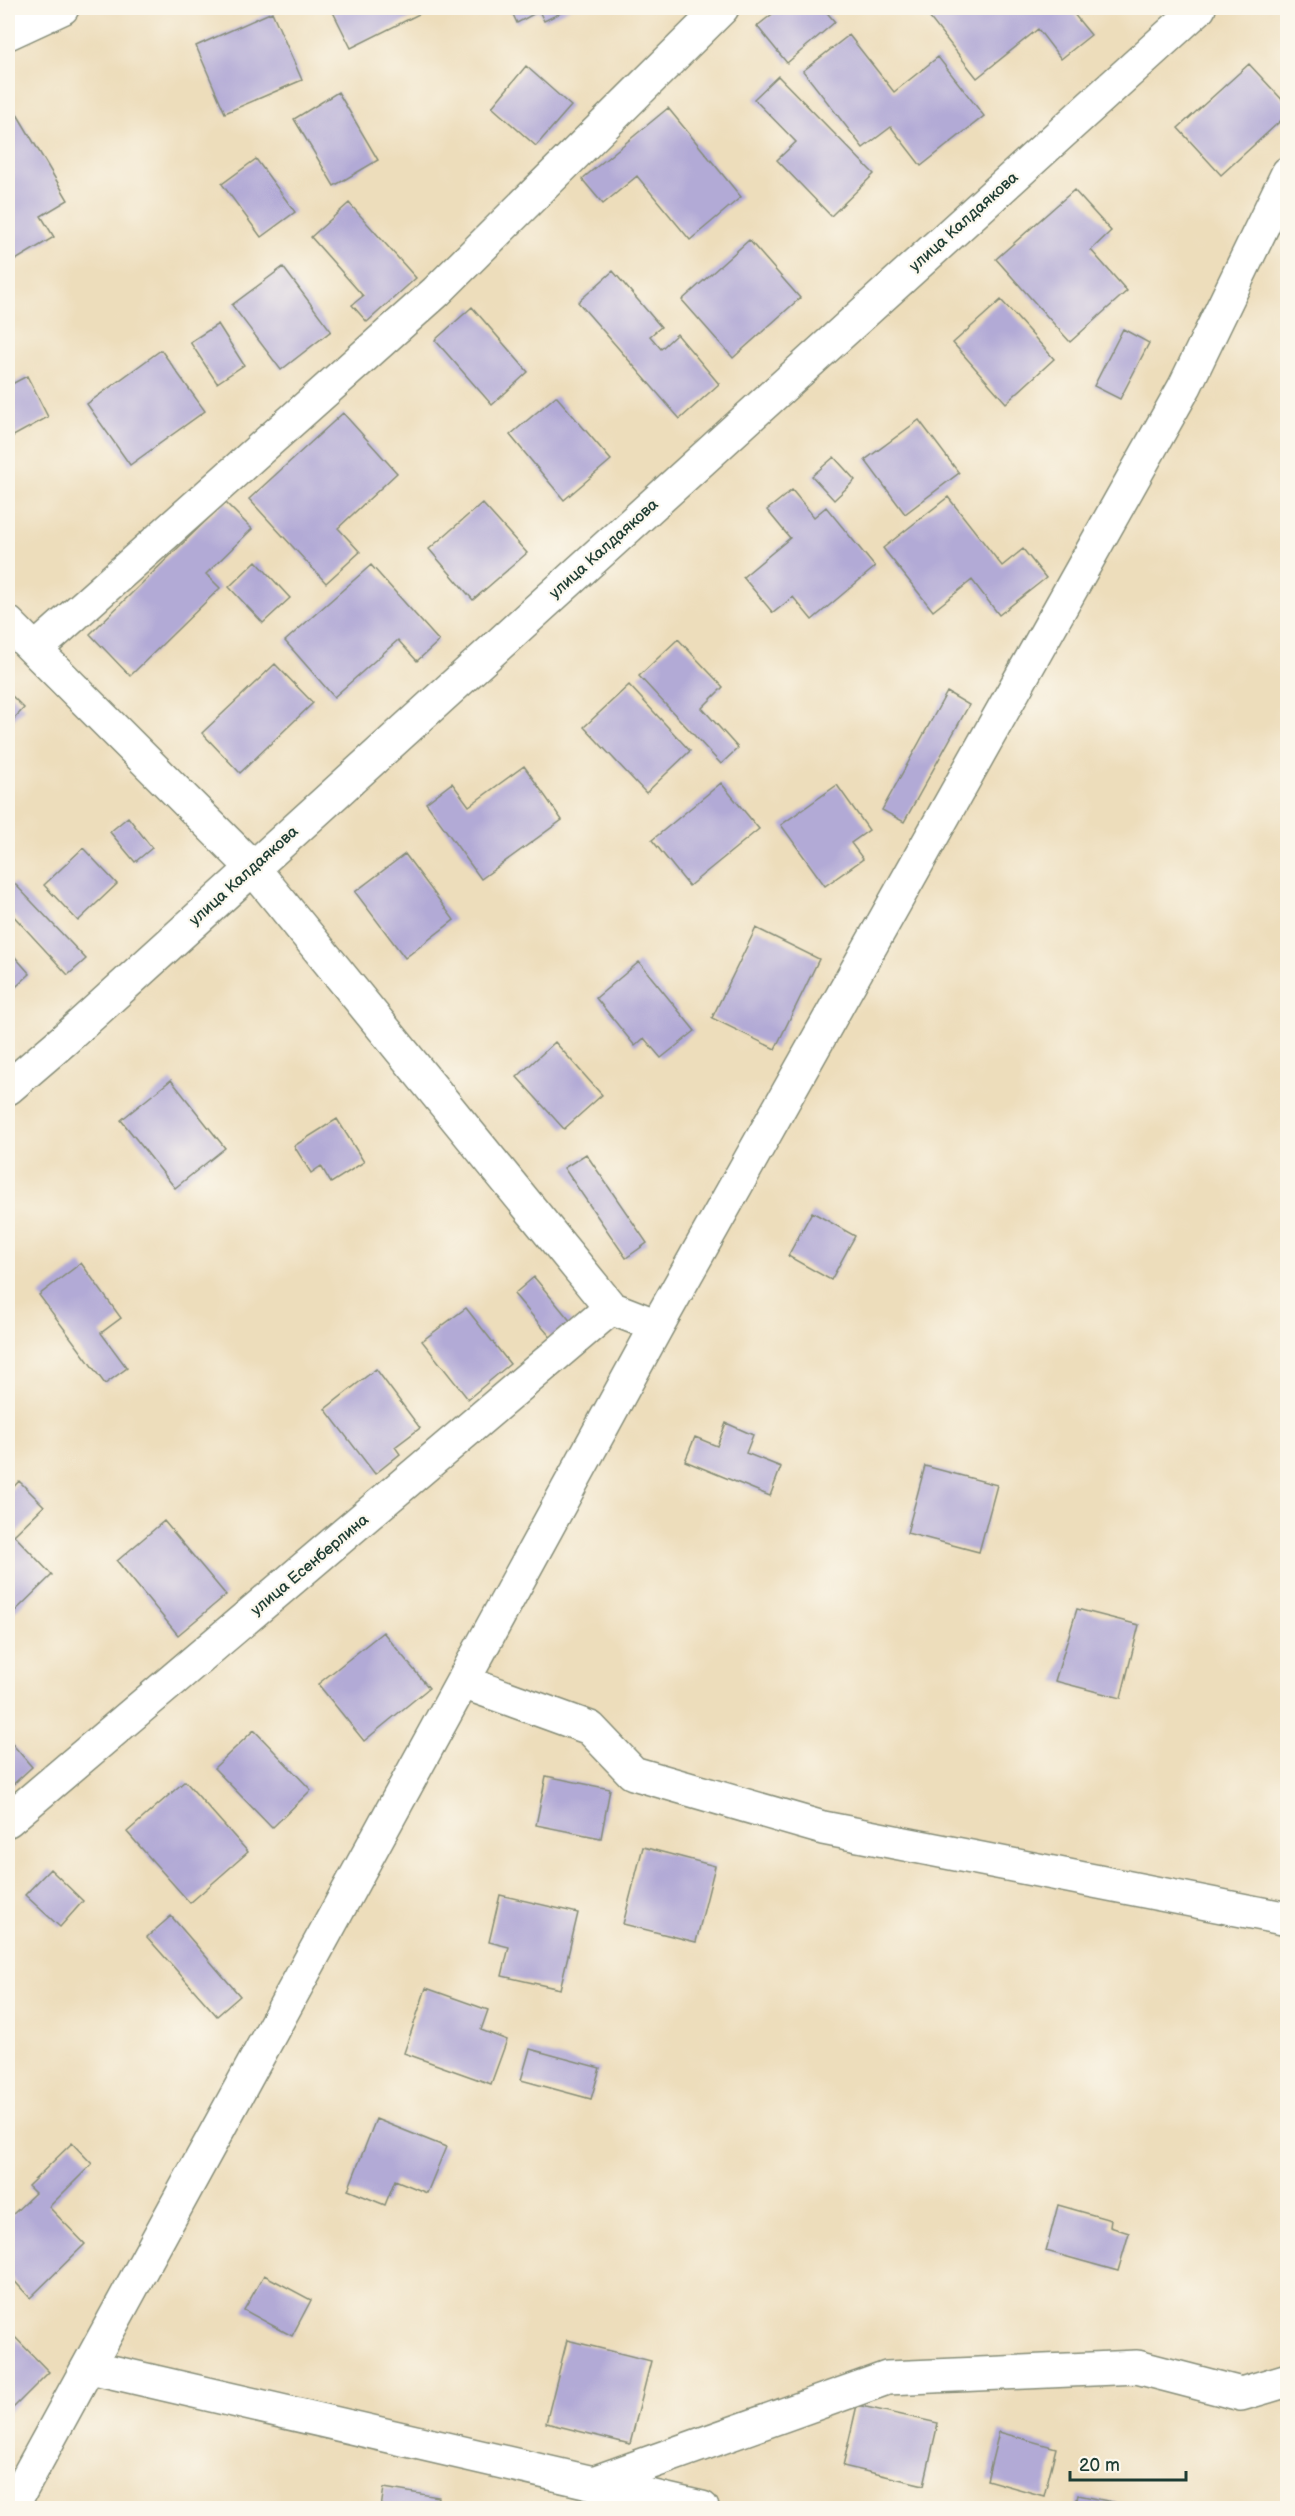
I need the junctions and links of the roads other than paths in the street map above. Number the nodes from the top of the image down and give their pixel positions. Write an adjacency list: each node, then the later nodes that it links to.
1 (62, 8): 4 (street)
2 (722, 8): 7 (street)
3 (1199, 8): 8 (street, улица Калдаякова)
4 (8, 33)
5 (1287, 173): 11 (street)
6 (8, 623): 7 (street)
7 (35, 650): 8 (street)
8 (252, 867): 9 (street, улица Калдаякова); 10 (street)
9 (8, 1088)
10 (611, 1308): 11 (street); 13 (street, улица Есенберлина)
11 (657, 1326): 12 (street)
12 (463, 1682): 14 (street); 15 (street)
13 (8, 1820)
14 (1287, 1919)
15 (90, 2367): 17 (street); 18 (street)
16 (1287, 2380): 17 (street)
17 (592, 2483): 19 (street)
18 (11, 2508)
19 (702, 2508)

